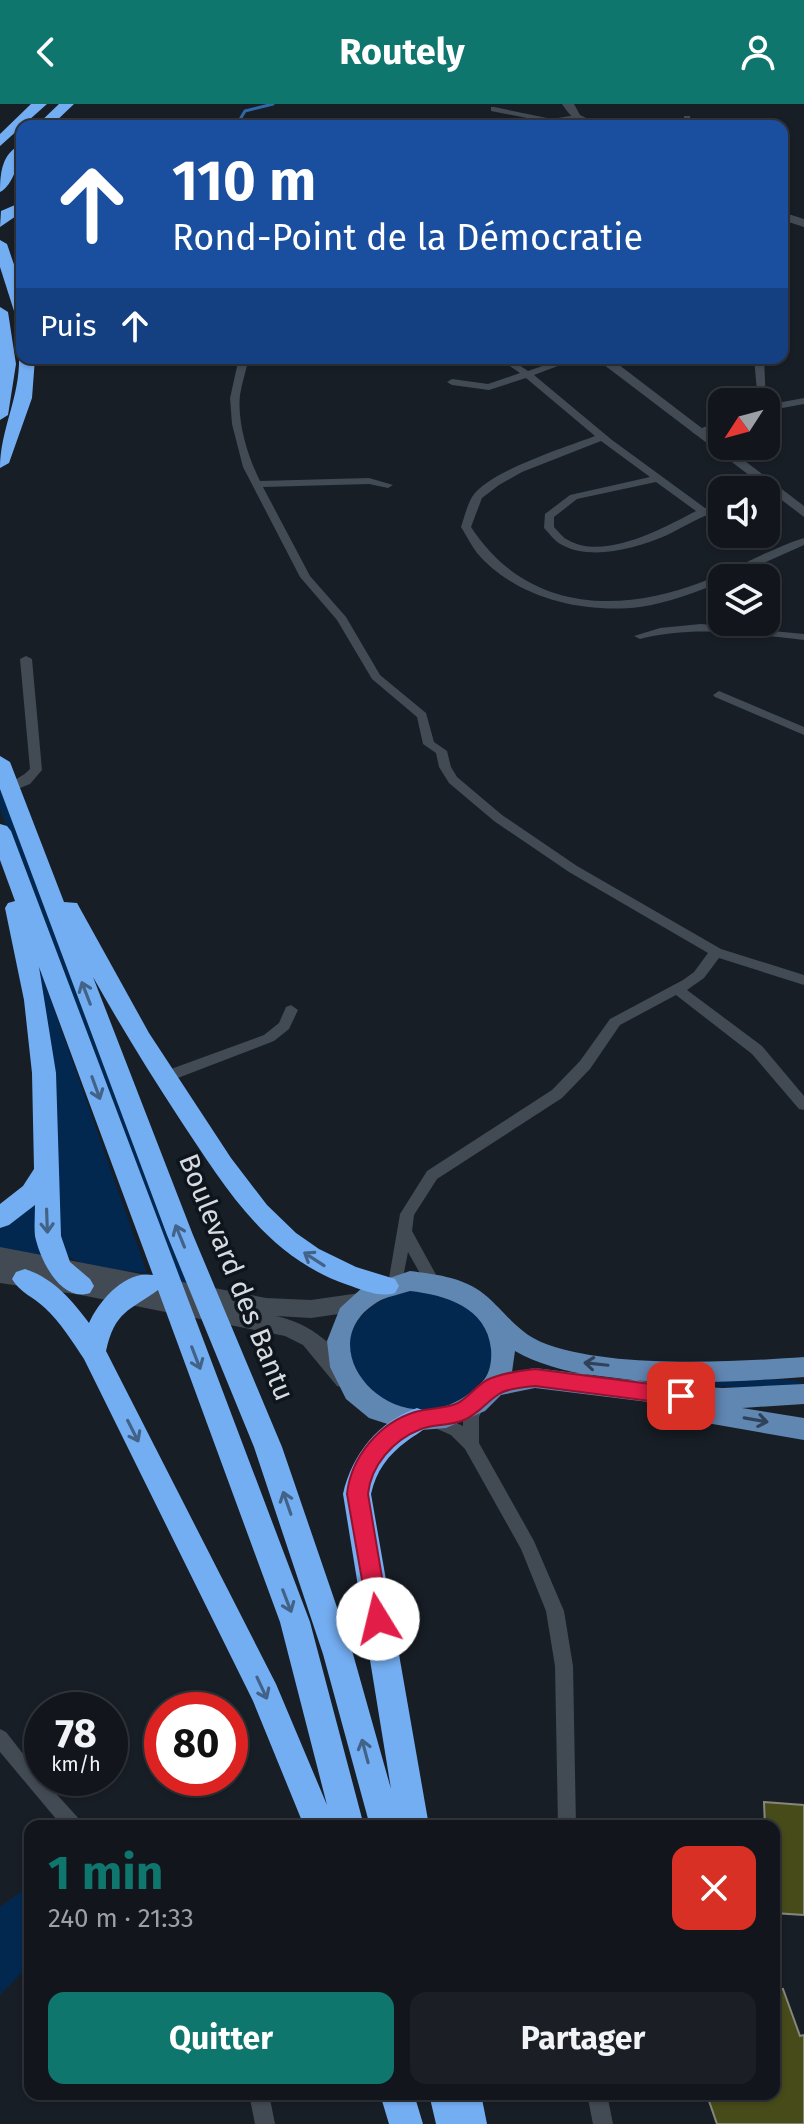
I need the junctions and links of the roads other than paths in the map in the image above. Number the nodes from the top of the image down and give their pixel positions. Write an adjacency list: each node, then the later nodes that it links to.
1 (40, 104): 8 (highway)
2 (49, 104): 9 (highway)
3 (60, 104): 10 (highway)
4 (67, 104): 11 (highway)
5 (568, 104): 7 (street)
6 (494, 109): 12 (street)
7 (576, 117): 13 (street); 14 (street)
8 (20, 120)
9 (35, 120)
10 (41, 120)
11 (50, 120)
12 (547, 120)
13 (558, 120)
14 (583, 120)
15 (16, 125): 16 (highway)
16 (0, 142)
17 (16, 142): 18 (highway)
18 (3, 161): 19 (highway)
19 (11, 195): 20 (highway)
20 (0, 223)
21 (0, 244): 23 (highway)
22 (0, 277): 25 (highway)
23 (16, 293)
24 (0, 312): 33 (highway)
25 (16, 317)
26 (0, 336): 33 (highway)
27 (28, 364): 43 (highway)
28 (243, 364): 46 (street)
29 (513, 364): 34 (street)
30 (555, 364): 34 (street)
31 (610, 364): 41 (street)
32 (760, 364): 36 (street)
33 (9, 372): 39 (highway)
34 (527, 373): 35 (street); 42 (street)
35 (452, 382)
36 (763, 388)
37 (804, 401): 38 (street)
38 (780, 404)
39 (0, 415)
40 (708, 428): 41 (street)
41 (697, 432): 44 (street)
42 (602, 437): 45 (street); 52 (street)
43 (0, 463)
44 (749, 476)
45 (659, 478): 50 (street); 50 (street)
46 (259, 484): 47 (street); 62 (street)
47 (388, 485)
48 (780, 500): 51 (street)
49 (708, 510): 50 (street)
50 (703, 511)
51 (804, 513)
52 (804, 541)
53 (640, 636): 54 (street)
54 (804, 637)
55 (26, 659): 59 (street)
56 (719, 695): 57 (street)
57 (804, 731)
58 (0, 762): 59 (highway, Boulevard des Bantu)
59 (10, 788): 60 (highway, Boulevard des Bantu)
60 (10, 826): 66 (highway); 95 (highway, Boulevard des Bantu, one-way to 95); 96 (highway, Boulevard des Bantu, one-way to 60)
61 (0, 852): 68 (highway)
62 (716, 952): 63 (street); 64 (street)
63 (804, 980)
64 (677, 989): 67 (street); 70 (street)
65 (291, 1010): 66 (street)
66 (165, 1077): 75 (highway, one-way to 66)
67 (804, 1105)
68 (46, 1171): 69 (highway); 72 (highway, one-way to 72)
69 (0, 1218)
70 (405, 1232): 74 (street); 75 (street)
71 (0, 1256): 72 (street)
72 (60, 1268): 76 (highway); 77 (street)
73 (13, 1276): 76 (street); 81 (highway)
74 (432, 1282): 75 (main road); 80 (main road)
75 (391, 1285): 78 (main road)
76 (81, 1286): 77 (street)
77 (143, 1290): 79 (street); 81 (highway)
78 (360, 1302): 79 (street); 85 (main road)
79 (263, 1315): 85 (street)
80 (492, 1316): 83 (main road, one-way to 80); 87 (main road)
81 (93, 1351): 94 (highway, one-way to 94)
82 (804, 1367): 83 (main road)
83 (673, 1369): 84 (main road)
84 (804, 1377)
85 (345, 1379): 89 (main road)
86 (569, 1384): 87 (main road); 88 (main road); 90 (main road, one-way to 90)
87 (485, 1394): 89 (main road); 91 (street)
88 (804, 1394)
89 (425, 1420): 91 (street); 97 (highway)
90 (804, 1429)
91 (471, 1444): 98 (street)
92 (0, 1738): 93 (street)
93 (69, 1820)
94 (318, 1820)
95 (346, 1820)
96 (384, 1820)
97 (412, 1820)
98 (567, 1820)
99 (260, 2100): 105 (street)
100 (399, 2100): 106 (highway)
101 (411, 2100): 107 (highway)
102 (447, 2100): 108 (highway)
103 (465, 2100): 109 (highway)
104 (598, 2100): 110 (street)
105 (265, 2124)
106 (406, 2124)
107 (416, 2124)
108 (453, 2124)
109 (470, 2124)
110 (603, 2124)

